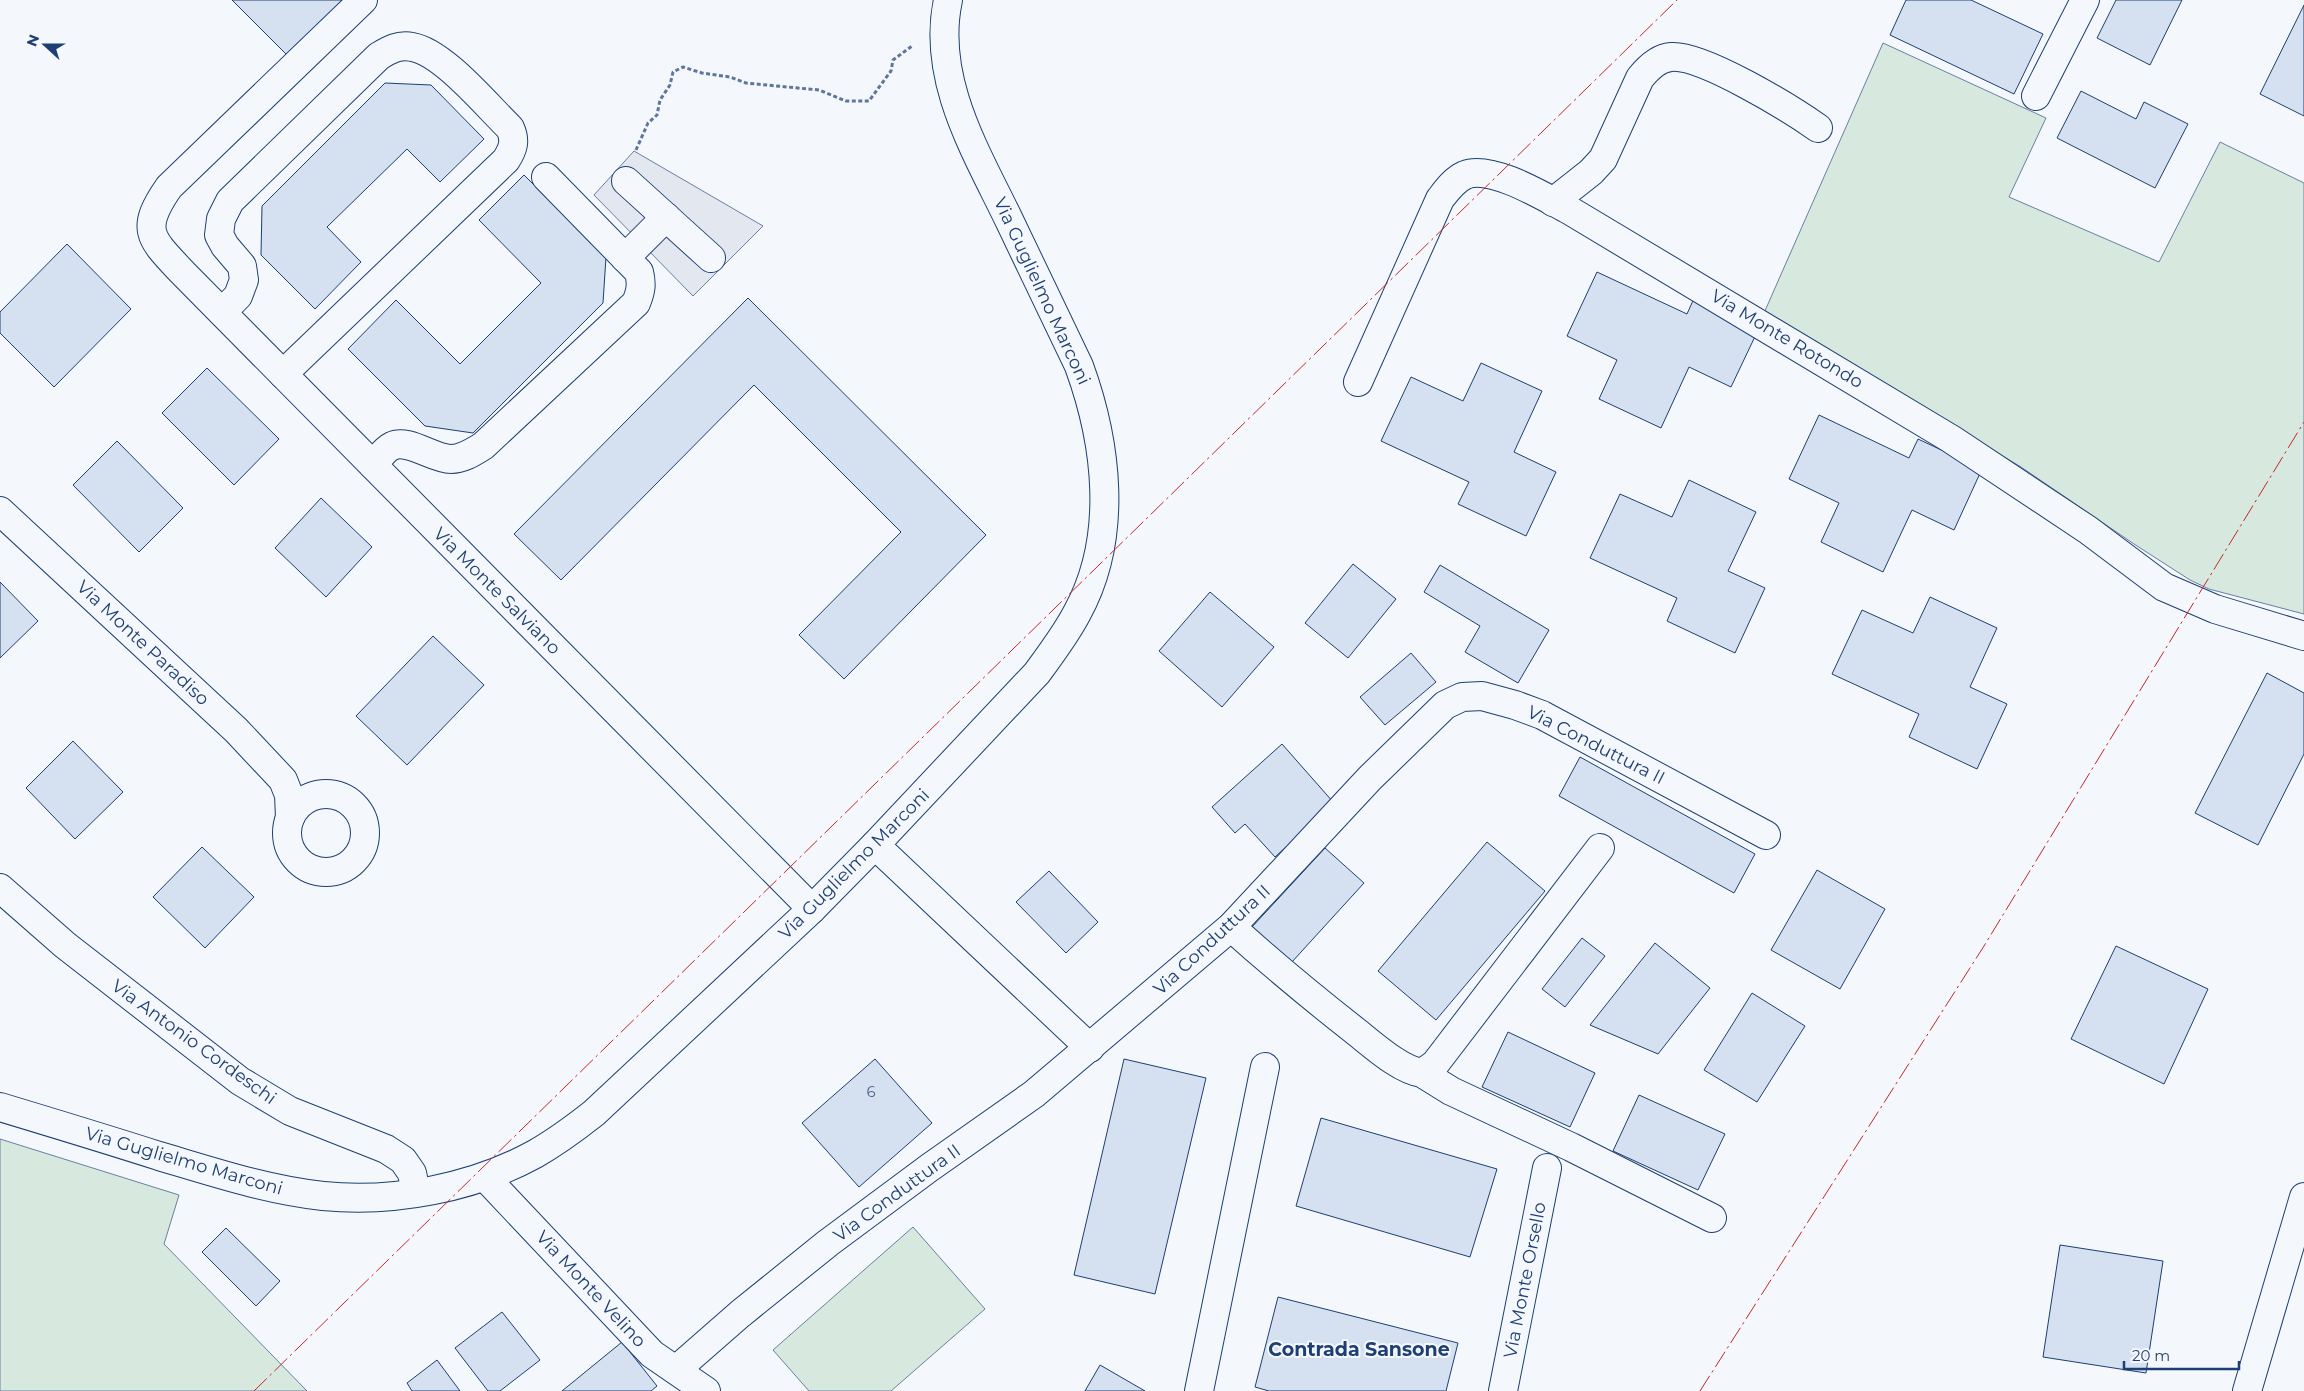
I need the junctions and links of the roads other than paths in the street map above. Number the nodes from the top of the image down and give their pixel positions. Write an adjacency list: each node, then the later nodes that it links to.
1 (363, 0): 12 (street, Via Monte Salviano)
2 (948, 0): 22 (street, Via Guglielmo Marconi)
3 (2085, 0): 4 (street)
4 (2036, 96)
5 (1818, 128): 8 (street)
6 (546, 177): 10 (street)
7 (626, 181): 9 (street)
8 (1553, 202): 14 (street, Via Monte Rotondo); 17 (street, Via Monte Rotondo)
9 (666, 216): 10 (street); 11 (street)
10 (625, 258): 15 (street)
11 (712, 258)
12 (222, 312): 13 (street, Via Monte Salviano); 13 (street)
13 (283, 374): 15 (street, Via Monte Salviano)
14 (1358, 382)
15 (373, 465): 25 (street, Via Monte Salviano)
16 (0, 511): 18 (street, Via Monte Paradiso)
17 (2304, 636)
18 (283, 780): 19 (street, Via Monte Paradiso); 20 (street, Via Monte Paradiso)
19 (324, 794): 20 (street); 20 (street, Via Monte Paradiso)
20 (290, 818)
21 (1766, 835): 26 (street, Via Conduttura II)
22 (875, 846): 25 (street, Via Guglielmo Marconi); 27 (street)
23 (1600, 848): 29 (street)
24 (0, 888): 33 (street, Via Antonio Cordeschi)
25 (812, 909): 32 (street, Via Guglielmo Marconi)
26 (1230, 927): 27 (street, Via Conduttura II); 29 (street)
27 (1090, 1048): 36 (street, Via Conduttura II)
28 (1265, 1067): 38 (street)
29 (1422, 1072): 35 (street)
30 (0, 1107): 33 (street, Via Guglielmo Marconi)
31 (1547, 1168): 39 (street, Via Monte Orsello)
32 (484, 1177): 33 (street, Via Guglielmo Marconi); 36 (street, Via Monte Velino)
33 (416, 1192)
34 (2304, 1197): 40 (street)
35 (1712, 1218)
36 (676, 1370): 37 (street, Via Monte Velino)
37 (706, 1391)
38 (1199, 1391)
39 (1503, 1391)
40 (2247, 1391)

